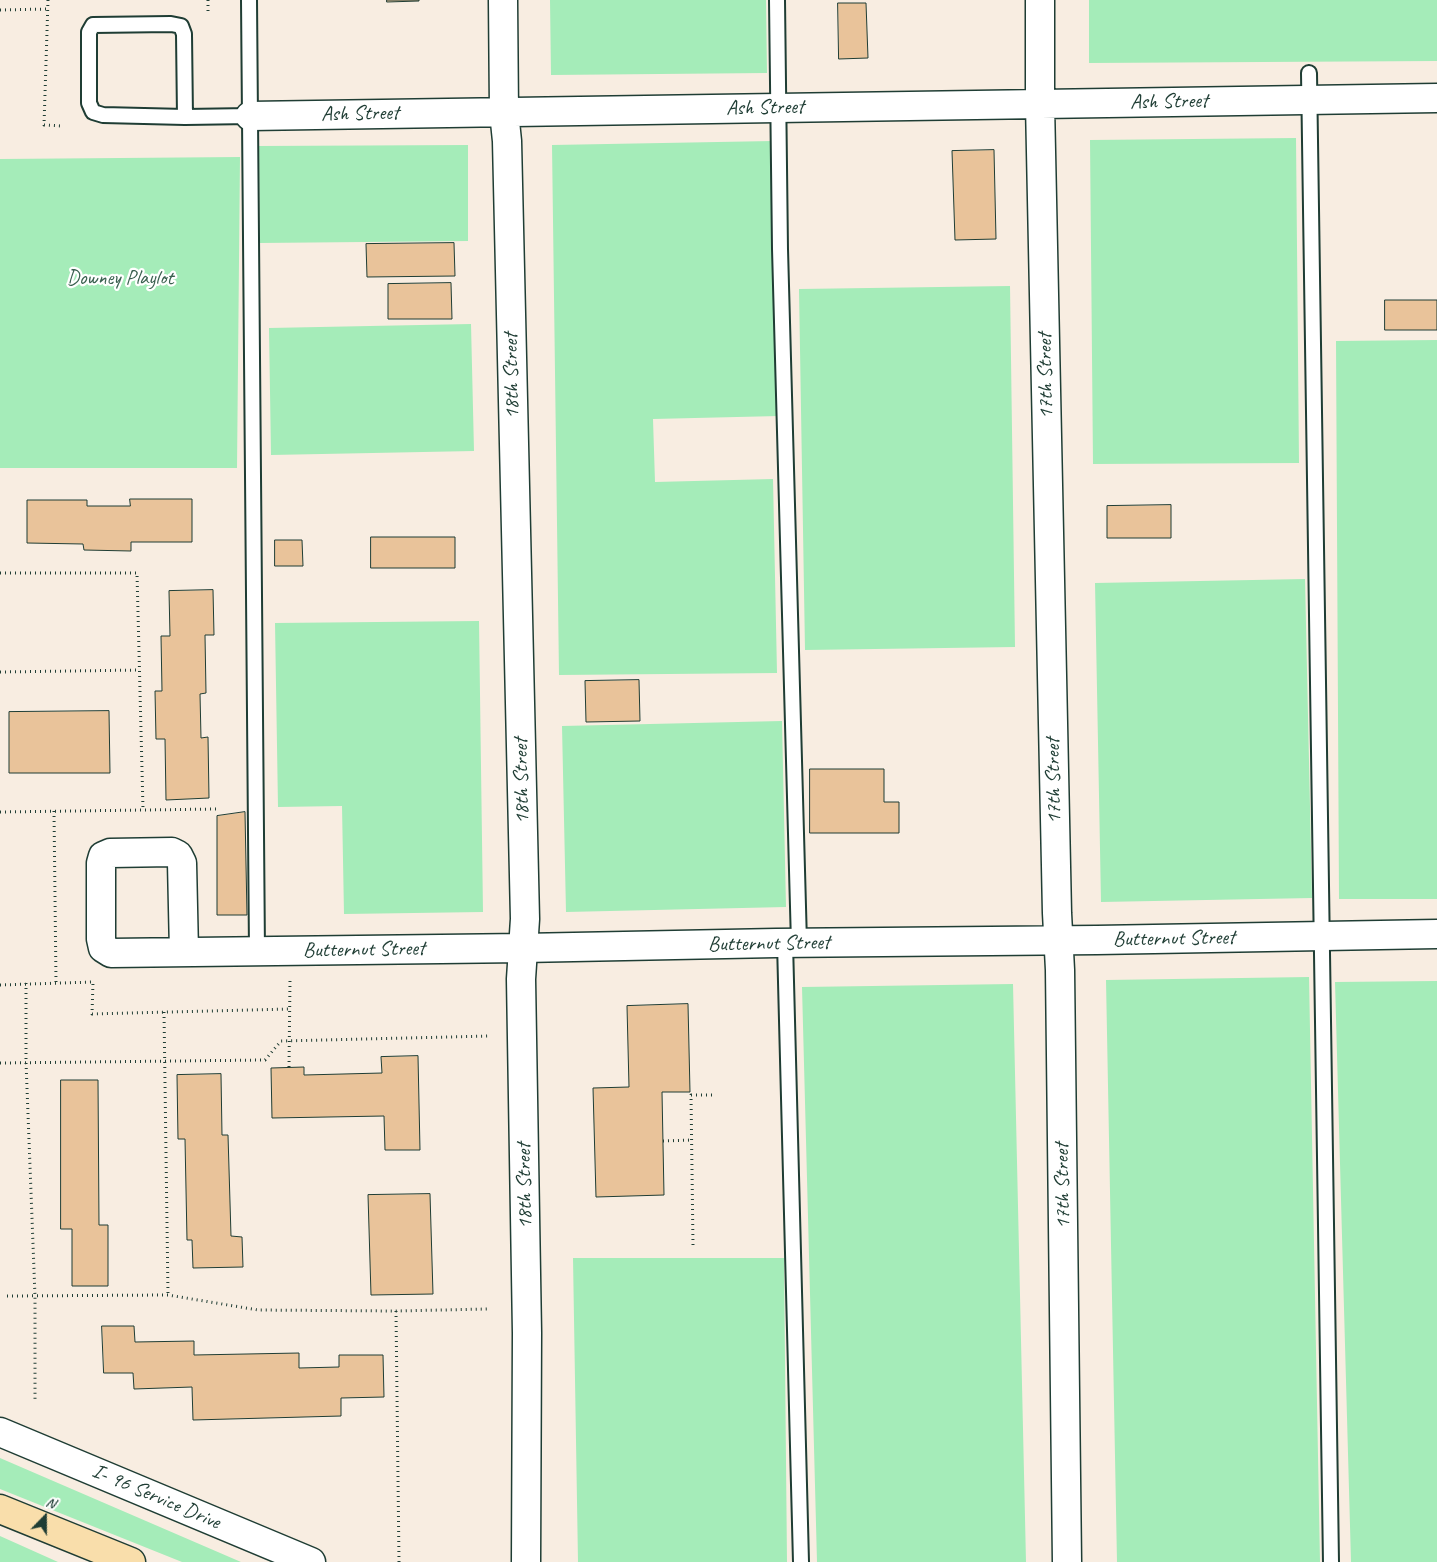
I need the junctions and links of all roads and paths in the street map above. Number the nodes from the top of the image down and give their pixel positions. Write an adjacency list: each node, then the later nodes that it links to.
1 (48, 0): 7 (path)
2 (208, 0): 9 (path)
3 (249, 0): 15 (lane)
4 (503, 0): 14 (street, 18th Street)
5 (777, 0): 13 (lane)
6 (1040, 0): 12 (street, 17th Street)
7 (47, 9): 8 (path); 17 (path)
8 (0, 10)
9 (208, 11)
10 (1309, 87): 11 (street, Ash Street); 12 (street, Ash Street); 26 (lane)
11 (1437, 98)
12 (1040, 104): 13 (street, Ash Street); 27 (street, 17th Street)
13 (778, 108): 14 (street, Ash Street); 28 (lane)
14 (504, 112): 15 (street, Ash Street); 29 (street, 18th Street)
15 (250, 116): 16 (lane, Ash Street); 30 (lane)
16 (185, 117): 16 (lane, Ash Street)
17 (62, 126)
18 (0, 573): 19 (path)
19 (140, 670): 20 (path); 21 (path)
20 (0, 672)
21 (143, 809): 22 (path); 23 (path)
22 (217, 809)
23 (54, 811): 24 (path); 33 (path)
24 (0, 812)
25 (1437, 934): 26 (street, Butternut Street)
26 (1322, 936): 27 (street, Butternut Street); 62 (lane)
27 (1059, 940): 28 (street, Butternut Street); 61 (street, 17th Street)
28 (792, 943): 29 (street, Butternut Street); 60 (lane)
29 (523, 948): 30 (street, Butternut Street); 59 (street, 18th Street)
30 (257, 951): 31 (street, Butternut Street)
31 (184, 952): 31 (street, Butternut Street)
32 (290, 979): 36 (path)
33 (56, 982): 34 (path); 37 (path)
34 (26, 983): 35 (path); 41 (path)
35 (0, 984)
36 (289, 1009): 37 (path); 39 (path)
37 (164, 1012): 40 (path)
38 (490, 1036): 39 (path)
39 (290, 1042): 40 (path); 43 (path)
40 (166, 1061): 41 (path); 48 (path)
41 (26, 1062): 42 (path); 50 (path)
42 (0, 1063)
43 (290, 1067)
44 (715, 1095): 45 (path)
45 (692, 1140): 46 (path); 47 (path)
46 (663, 1141)
47 (693, 1245)
48 (168, 1295): 50 (path); 52 (path)
49 (7, 1296): 50 (path)
50 (35, 1296): 53 (path)
51 (487, 1309): 52 (path)
52 (396, 1311): 58 (path)
53 (35, 1402)
54 (0, 1432): 57 (street, I- 96 Service Drive)
55 (0, 1509): 56 (highway)
56 (132, 1562)
57 (311, 1562)
58 (399, 1562)
59 (526, 1562)
60 (801, 1562)
61 (1068, 1562)
62 (1331, 1562)

